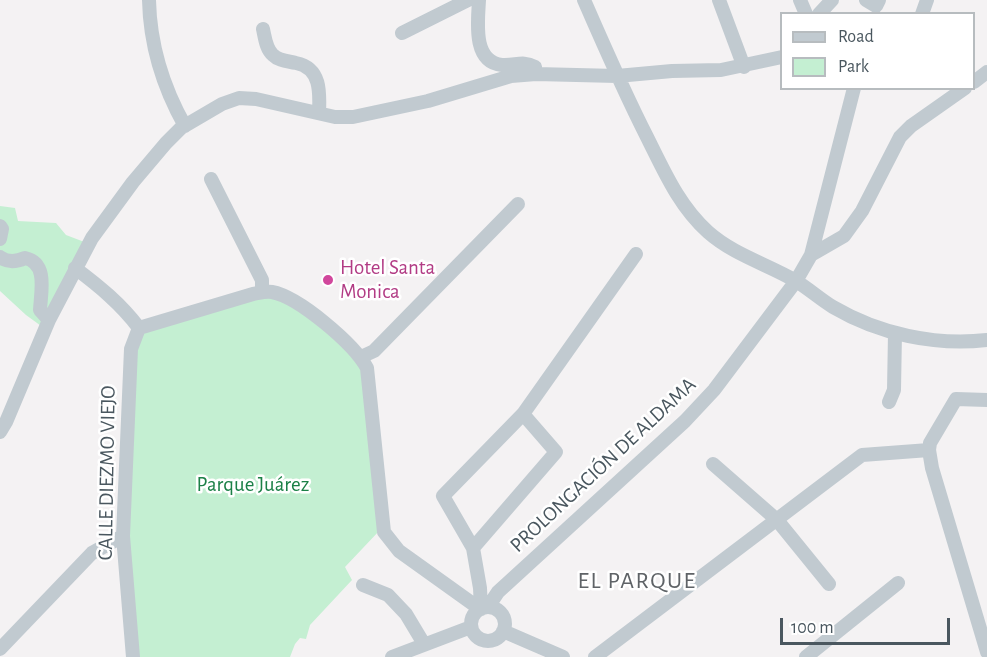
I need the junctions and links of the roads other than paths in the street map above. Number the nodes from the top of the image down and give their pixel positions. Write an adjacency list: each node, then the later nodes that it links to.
1 (149, 0): 21 (street)
2 (468, 0): 11 (street)
3 (479, 0): 15 (street)
4 (584, 0): 16 (street)
5 (719, 0): 13 (street)
6 (832, 0): 9 (street)
7 (866, 0): 8 (street)
8 (879, 0)
9 (821, 12)
10 (263, 29): 20 (street)
11 (402, 33)
12 (780, 58): 13 (street)
13 (744, 67): 16 (street)
14 (987, 71): 17 (street)
15 (536, 74): 16 (street); 20 (street)
16 (616, 76): 30 (street)
17 (975, 81)
18 (853, 90): 27 (street, PROLONGACIÓN DE ALDAMA)
19 (962, 90): 27 (street)
20 (319, 113): 21 (street)
21 (185, 126): 29 (street)
22 (211, 179): 31 (street)
23 (518, 204): 36 (street)
24 (0, 226): 25 (street)
25 (0, 239)
26 (636, 254): 39 (street)
27 (811, 255): 30 (street, PROLONGACIÓN DE ALDAMA)
28 (0, 257): 32 (street)
29 (75, 268): 32 (street); 33 (street)
30 (796, 281): 34 (street); 49 (street, PROLONGACIÓN DE ALDAMA)
31 (262, 292): 33 (street); 36 (street)
32 (49, 320): 40 (street)
33 (139, 328): 44 (street, CALLE DIEZMO VIEJO)
34 (895, 333): 35 (street); 38 (street)
35 (987, 340)
36 (361, 357): 49 (street)
37 (987, 400): 41 (street)
38 (889, 402)
39 (523, 414): 45 (street); 45 (street)
40 (0, 432)
41 (929, 450): 43 (street); 54 (street)
42 (713, 464): 43 (street)
43 (777, 520): 47 (street); 58 (street)
44 (123, 536): 53 (street); 55 (street, CALLE DIEZMO VIEJO)
45 (473, 548): 49 (street)
46 (898, 583): 59 (street)
47 (829, 584)
48 (363, 585): 52 (street)
49 (483, 608): 50 (street); 51 (street)
50 (471, 627): 51 (street); 52 (street)
51 (503, 631): 57 (street)
52 (424, 644): 56 (street)
53 (0, 649)
54 (987, 652)
55 (133, 657)
56 (392, 657)
57 (563, 657)
58 (595, 657)
59 (806, 657)

